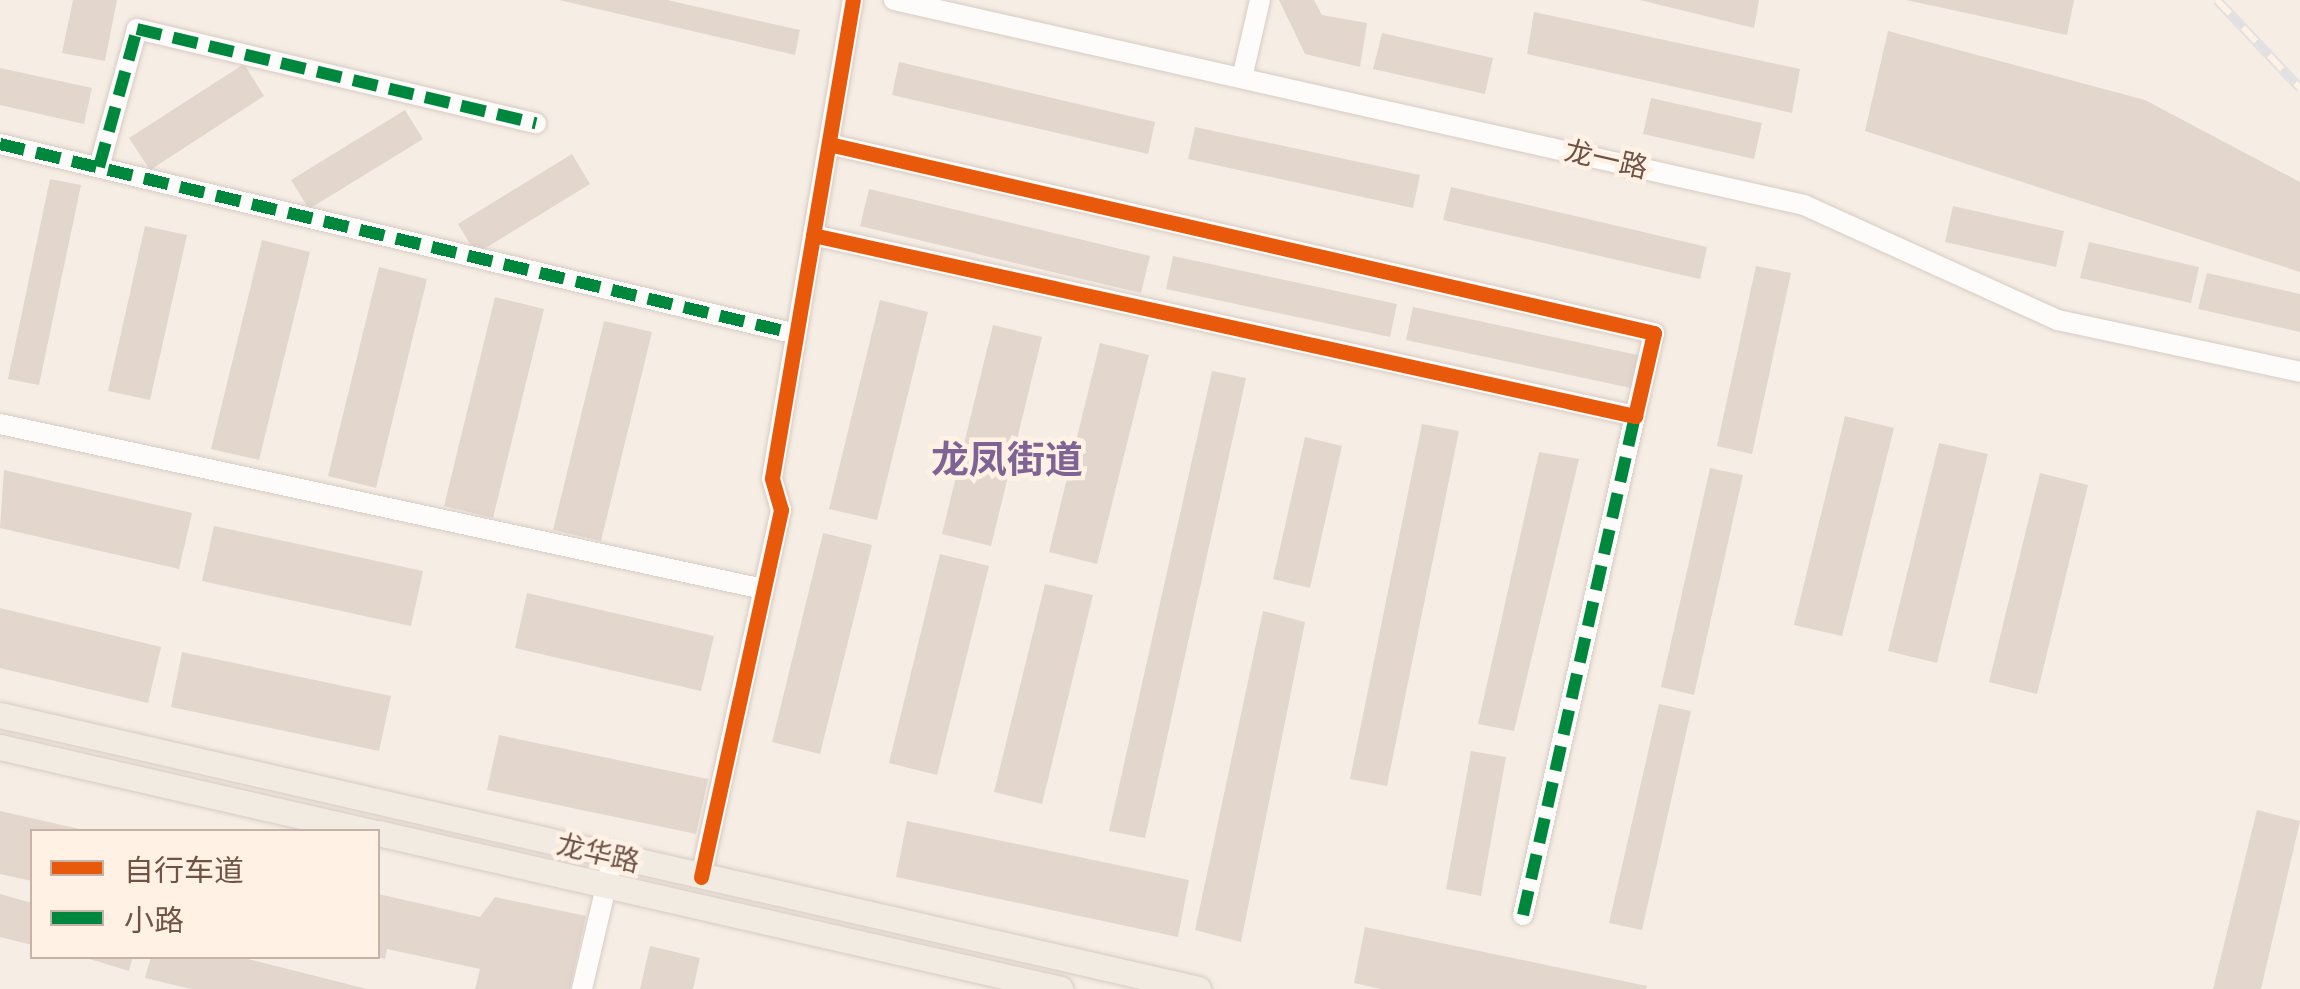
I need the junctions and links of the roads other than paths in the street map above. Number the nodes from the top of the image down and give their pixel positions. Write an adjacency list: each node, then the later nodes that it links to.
1 (853, 0): 7 (street)
2 (894, 0): 4 (street, 龙一路)
3 (1260, 0): 4 (street)
4 (1242, 78): 11 (street, 龙一路)
5 (536, 122): 8 (street)
6 (0, 144): 8 (street)
7 (828, 144): 9 (street); 12 (street)
8 (99, 168): 10 (street)
9 (813, 235): 10 (street); 12 (street)
10 (796, 334): 14 (street)
11 (2300, 372)
12 (1635, 416): 22 (street)
13 (0, 424): 14 (street)
14 (764, 589): 20 (street)
15 (0, 714): 19 (main road, 龙华路)
16 (0, 747): 17 (main road)
17 (361, 829)
18 (380, 833): 21 (main road)
19 (613, 857): 20 (main road, 龙华路); 21 (street)
20 (701, 877): 25 (main road, 龙华路)
21 (606, 885): 23 (street); 24 (main road)
22 (1522, 914)
23 (582, 989)
24 (1060, 989)
25 (1198, 989)

